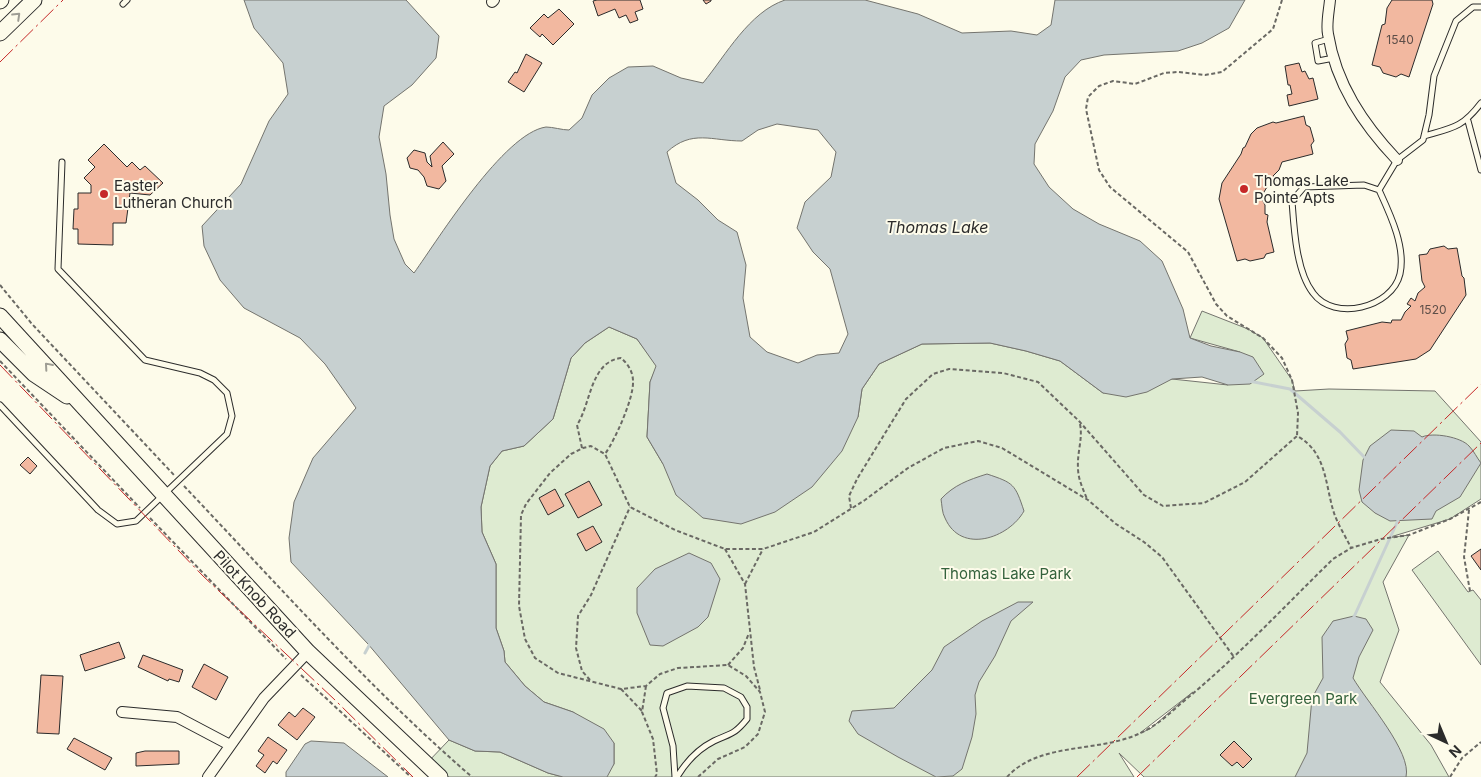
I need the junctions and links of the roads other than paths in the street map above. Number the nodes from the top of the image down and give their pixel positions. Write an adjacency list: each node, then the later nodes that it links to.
1 (34, 0): 4 (main road, one-way to 1)
2 (1330, 0): 5 (street)
3 (1481, 7): 9 (lane)
4 (0, 33)
5 (1329, 39): 6 (street); 6 (lane)
6 (1334, 58): 10 (street)
7 (1481, 103): 8 (lane)
8 (1468, 121): 9 (lane); 12 (lane)
9 (1424, 136): 10 (lane)
10 (1397, 160): 13 (lane)
11 (62, 162): 18 (lane)
12 (1481, 170)
13 (1379, 190): 13 (lane)
14 (0, 316): 16 (main road, Pilot Knob Road, one-way to 14)
15 (0, 340): 16 (main road, Pilot Knob Road)
16 (79, 404): 18 (main road, Pilot Knob Road)
17 (0, 405): 18 (lane)
18 (162, 494): 19 (main road, Pilot Knob Road)
19 (308, 652): 21 (street); 23 (main road, Pilot Knob Road)
20 (122, 712): 21 (street)
21 (230, 745): 22 (street)
22 (208, 777)
23 (440, 777)
24 (676, 777): 24 (lane)

